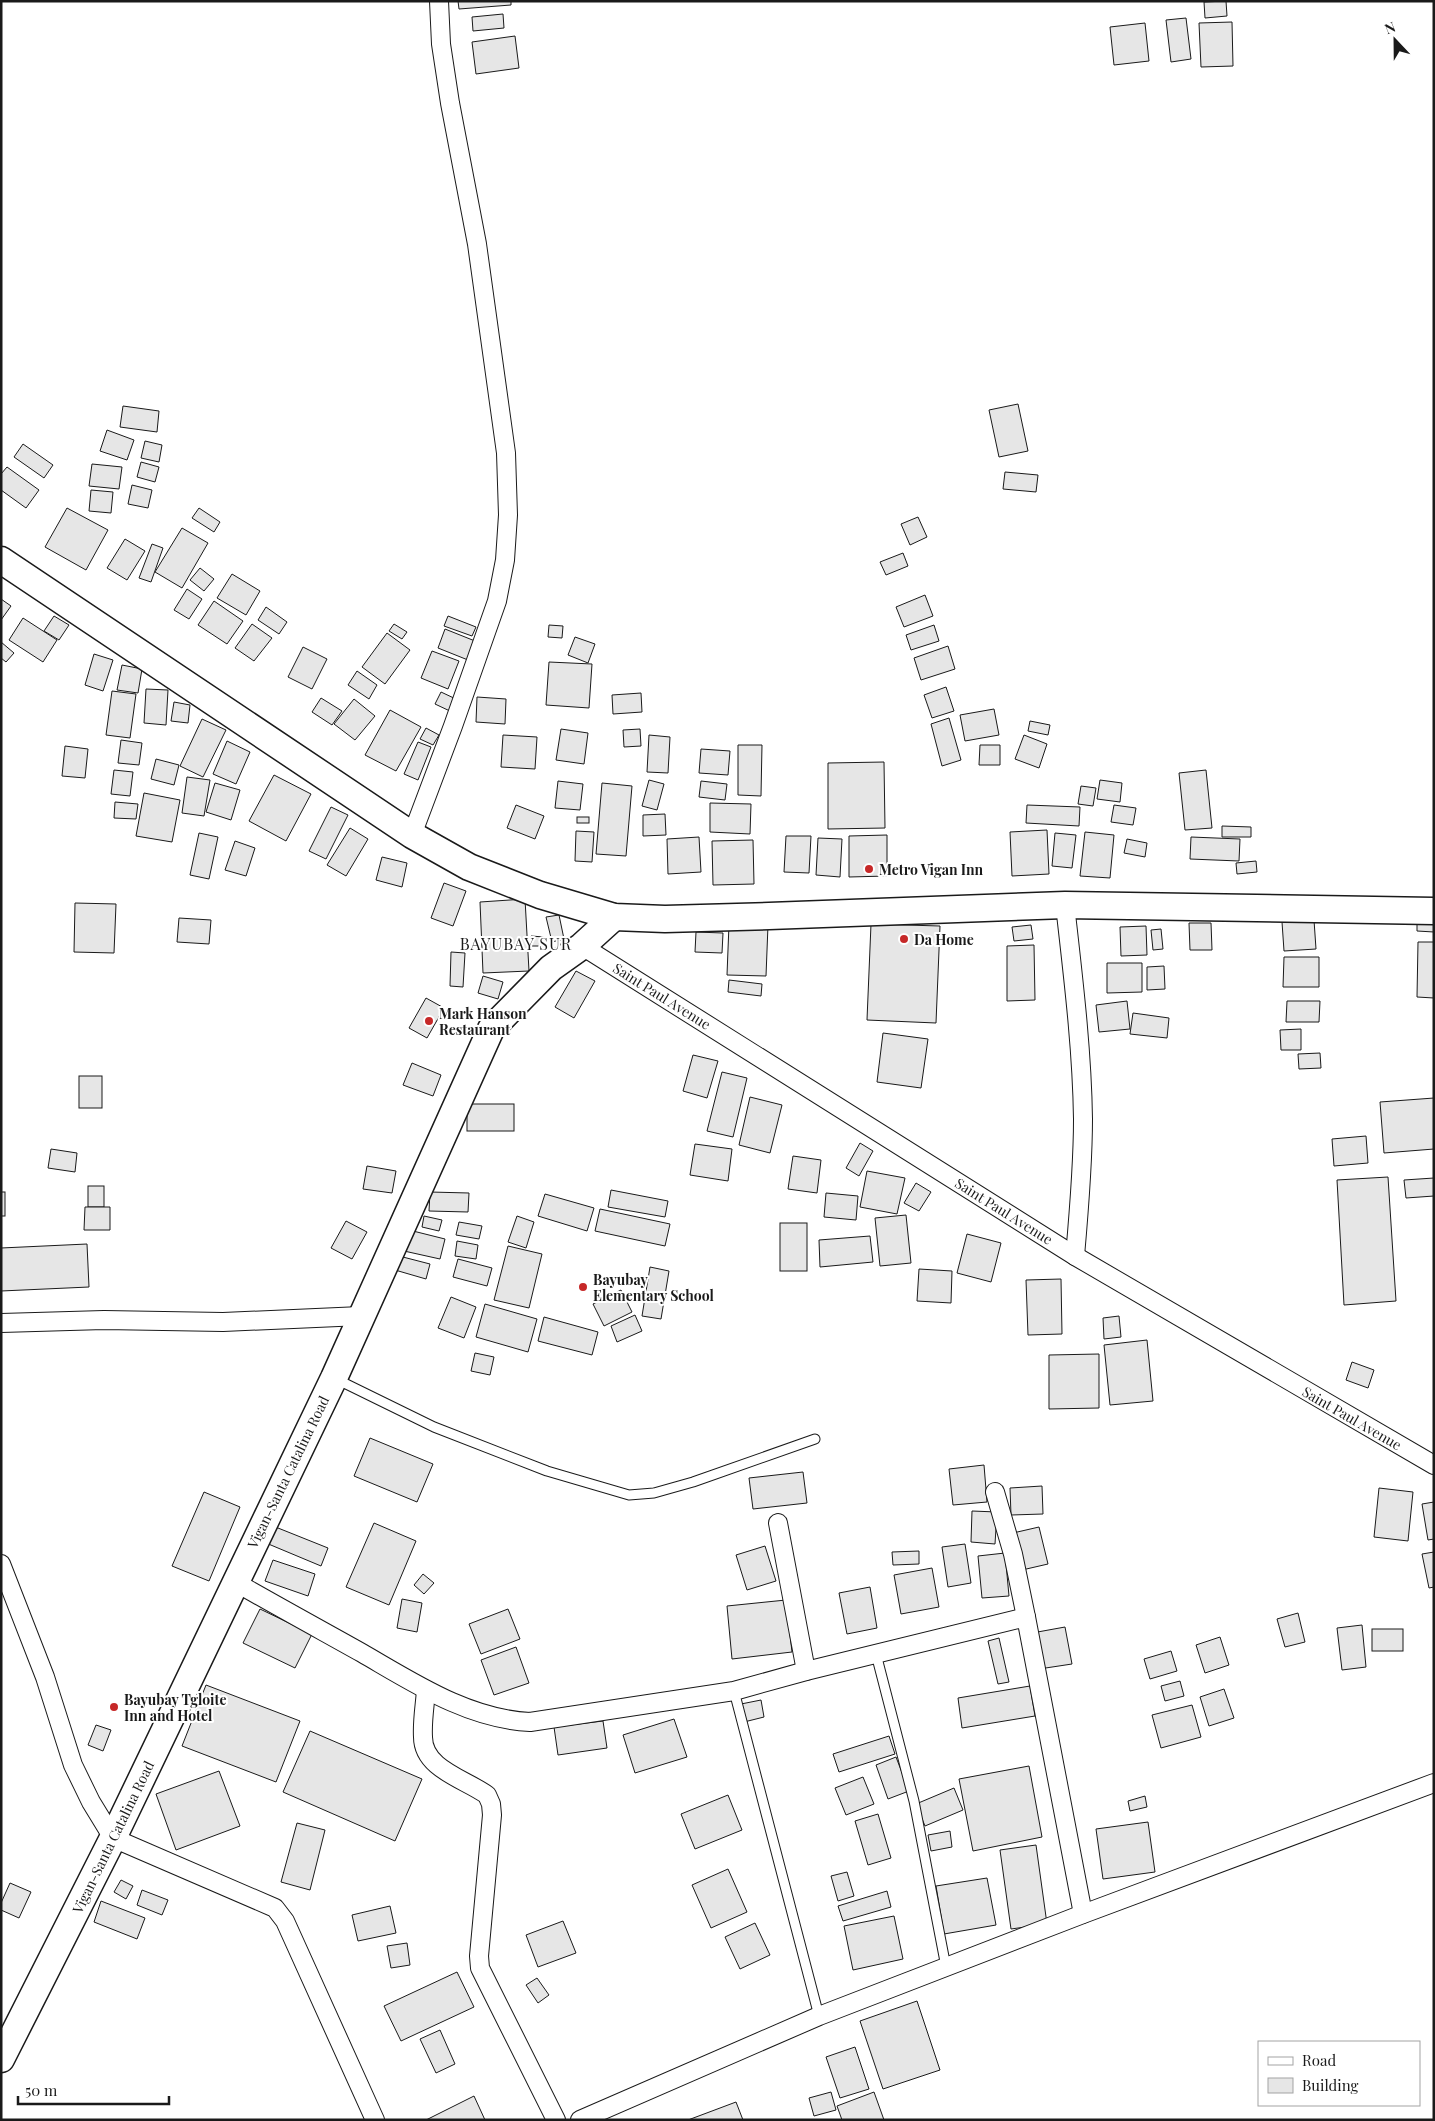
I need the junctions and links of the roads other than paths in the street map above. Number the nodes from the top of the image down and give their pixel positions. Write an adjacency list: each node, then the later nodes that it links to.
1 (439, 1): 3 (street)
2 (1, 560): 3 (main road)
3 (412, 835): 6 (main road)
4 (1066, 905): 5 (main road); 6 (main road); 8 (street)
5 (1434, 910)
6 (614, 917): 7 (main road, Vigan-Santa Catalina Road)
7 (582, 946): 8 (street, Saint Paul Avenue); 9 (main road, Vigan-Santa Catalina Road)
8 (1076, 1256): 13 (street, Saint Paul Avenue)
9 (361, 1316): 10 (street); 11 (main road, Vigan-Santa Catalina Road)
10 (1, 1323)
11 (334, 1378): 12 (lane); 17 (main road, Vigan-Santa Catalina Road)
12 (815, 1440)
13 (1434, 1465)
14 (995, 1492): 18 (street)
15 (778, 1523): 20 (street)
16 (1, 1564): 24 (street)
17 (235, 1582): 21 (street); 24 (main road, Vigan-Santa Catalina Road)
18 (1026, 1616): 19 (street); 25 (street)
19 (876, 1654): 20 (street); 26 (lane)
20 (806, 1671): 22 (street)
21 (426, 1690): 22 (street); 30 (street)
22 (734, 1691): 27 (lane)
23 (1434, 1783): 25 (street)
24 (113, 1838): 28 (main road, Vigan-Santa Catalina Road); 29 (street)
25 (1083, 1914): 26 (street)
26 (946, 1967): 27 (street)
27 (819, 2016): 31 (street)
28 (1, 2059)
29 (374, 2120)
30 (556, 2120)
31 (580, 2120)

